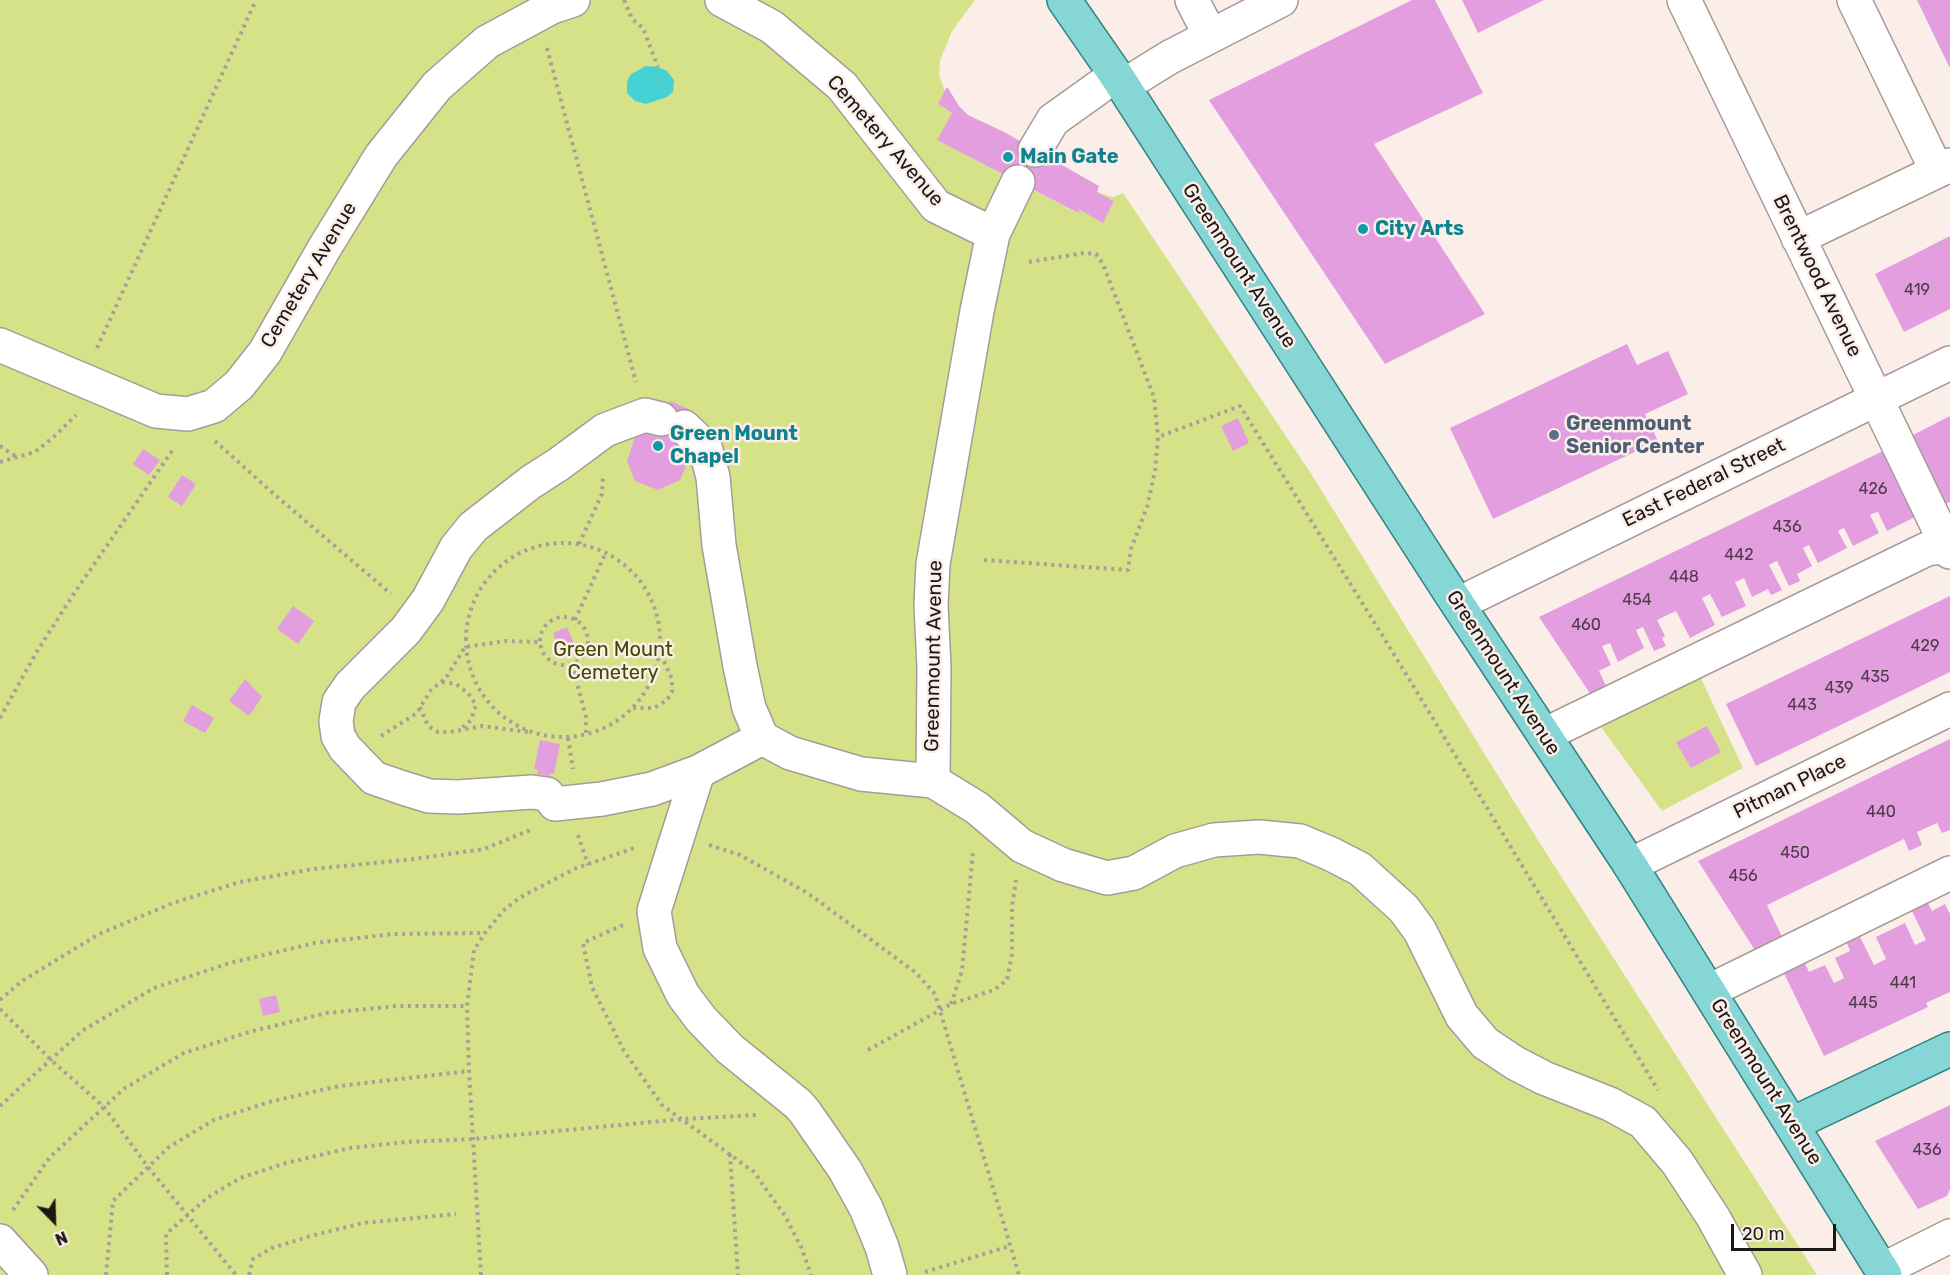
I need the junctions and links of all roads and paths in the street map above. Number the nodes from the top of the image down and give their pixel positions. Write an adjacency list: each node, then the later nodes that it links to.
1 (256, 0): 22 (path)
2 (573, 0): 10 (street, Cemetery Avenue)
3 (624, 0): 12 (path)
4 (722, 0): 17 (street, Cemetery Avenue)
5 (1064, 0): 13 (main road, Greenmount Avenue)
6 (1192, 0): 11 (street)
7 (1281, 0): 11 (street)
8 (1684, 0): 18 (street, Brentwood Avenue)
9 (1854, 0): 15 (street)
10 (538, 14): 24 (street, Cemetery Avenue); 25 (path)
11 (1210, 35): 13 (street)
12 (658, 67)
13 (1119, 81): 14 (street); 35 (main road, Greenmount Avenue)
14 (1035, 150)
15 (1943, 168): 18 (street)
16 (1018, 182): 17 (street, Greenmount Avenue)
17 (993, 234): 54 (street, Greenmount Avenue)
18 (1798, 238): 23 (street, Brentwood Avenue)
19 (1029, 262): 27 (path)
20 (0, 345): 22 (street, Cemetery Avenue)
21 (1950, 363): 23 (street, East Federal Street)
22 (83, 380): 24 (street, Cemetery Avenue); 29 (path)
23 (1876, 399): 32 (street, Brentwood Avenue); 35 (street, East Federal Street)
24 (191, 418): 36 (path); 46 (path)
25 (664, 420): 26 (street); 51 (street)
26 (601, 433): 31 (path); 36 (street)
27 (1158, 437): 34 (path); 75 (path)
28 (0, 446): 29 (path)
29 (19, 458): 30 (path)
30 (0, 462)
31 (579, 544): 33 (path); 39 (path)
32 (1949, 548): 50 (street)
33 (606, 552): 37 (path); 40 (path)
34 (984, 560)
35 (1458, 604): 50 (main road, Greenmount Avenue)
36 (417, 615): 52 (street)
37 (575, 620): 38 (path); 41 (path)
38 (540, 642): 39 (path); 41 (path)
39 (465, 647): 42 (path); 48 (path)
40 (661, 656): 44 (path); 44 (path)
41 (572, 664): 49 (path)
42 (442, 682): 43 (path); 47 (path)
43 (420, 707): 47 (path); 52 (path)
44 (633, 708): 49 (path)
45 (1950, 708): 58 (street, Pitman Place)
46 (0, 718)
47 (450, 732): 48 (path)
48 (535, 734): 49 (path)
49 (586, 734)
50 (1544, 735): 58 (main road, Greenmount Avenue)
51 (762, 738): 53 (street); 54 (street)
52 (359, 764): 55 (street)
53 (698, 772): 55 (street); 60 (street)
54 (933, 781): 56 (street)
55 (555, 804): 63 (path)
56 (977, 808): 57 (street); 64 (path)
57 (1022, 846): 64 (path); 75 (street)
58 (1630, 865): 62 (main road, Greenmount Avenue)
59 (1950, 873): 62 (street)
60 (654, 911): 73 (street); 74 (path)
61 (485, 933): 69 (path)
62 (1709, 991): 76 (main road, Greenmount Avenue)
63 (0, 1000)
64 (951, 1004): 68 (path)
65 (467, 1006): 72 (path)
66 (0, 1009): 69 (path)
67 (1950, 1048): 76 (main road)
68 (868, 1050)
69 (51, 1060): 71 (path); 72 (path)
70 (469, 1071): 78 (path)
71 (0, 1106)
72 (104, 1107): 78 (path); 79 (path)
73 (805, 1112): 74 (path); 93 (street)
74 (683, 1119): 77 (path); 81 (path)
75 (1643, 1122): 95 (street)
76 (1792, 1124): 85 (main road, Greenmount Avenue)
77 (730, 1153): 91 (path); 92 (path)
78 (148, 1167): 81 (path); 87 (path)
79 (12, 1211)
80 (456, 1214): 90 (path)
81 (186, 1216): 88 (path); 89 (path)
82 (1950, 1236): 85 (street)
83 (0, 1241): 86 (street)
84 (1010, 1246): 94 (path)
85 (1884, 1272)
86 (31, 1275)
87 (106, 1275)
88 (166, 1275)
89 (236, 1275)
90 (249, 1275)
91 (738, 1275)
92 (811, 1275)
93 (890, 1275)
94 (916, 1275)
95 (1745, 1275)

